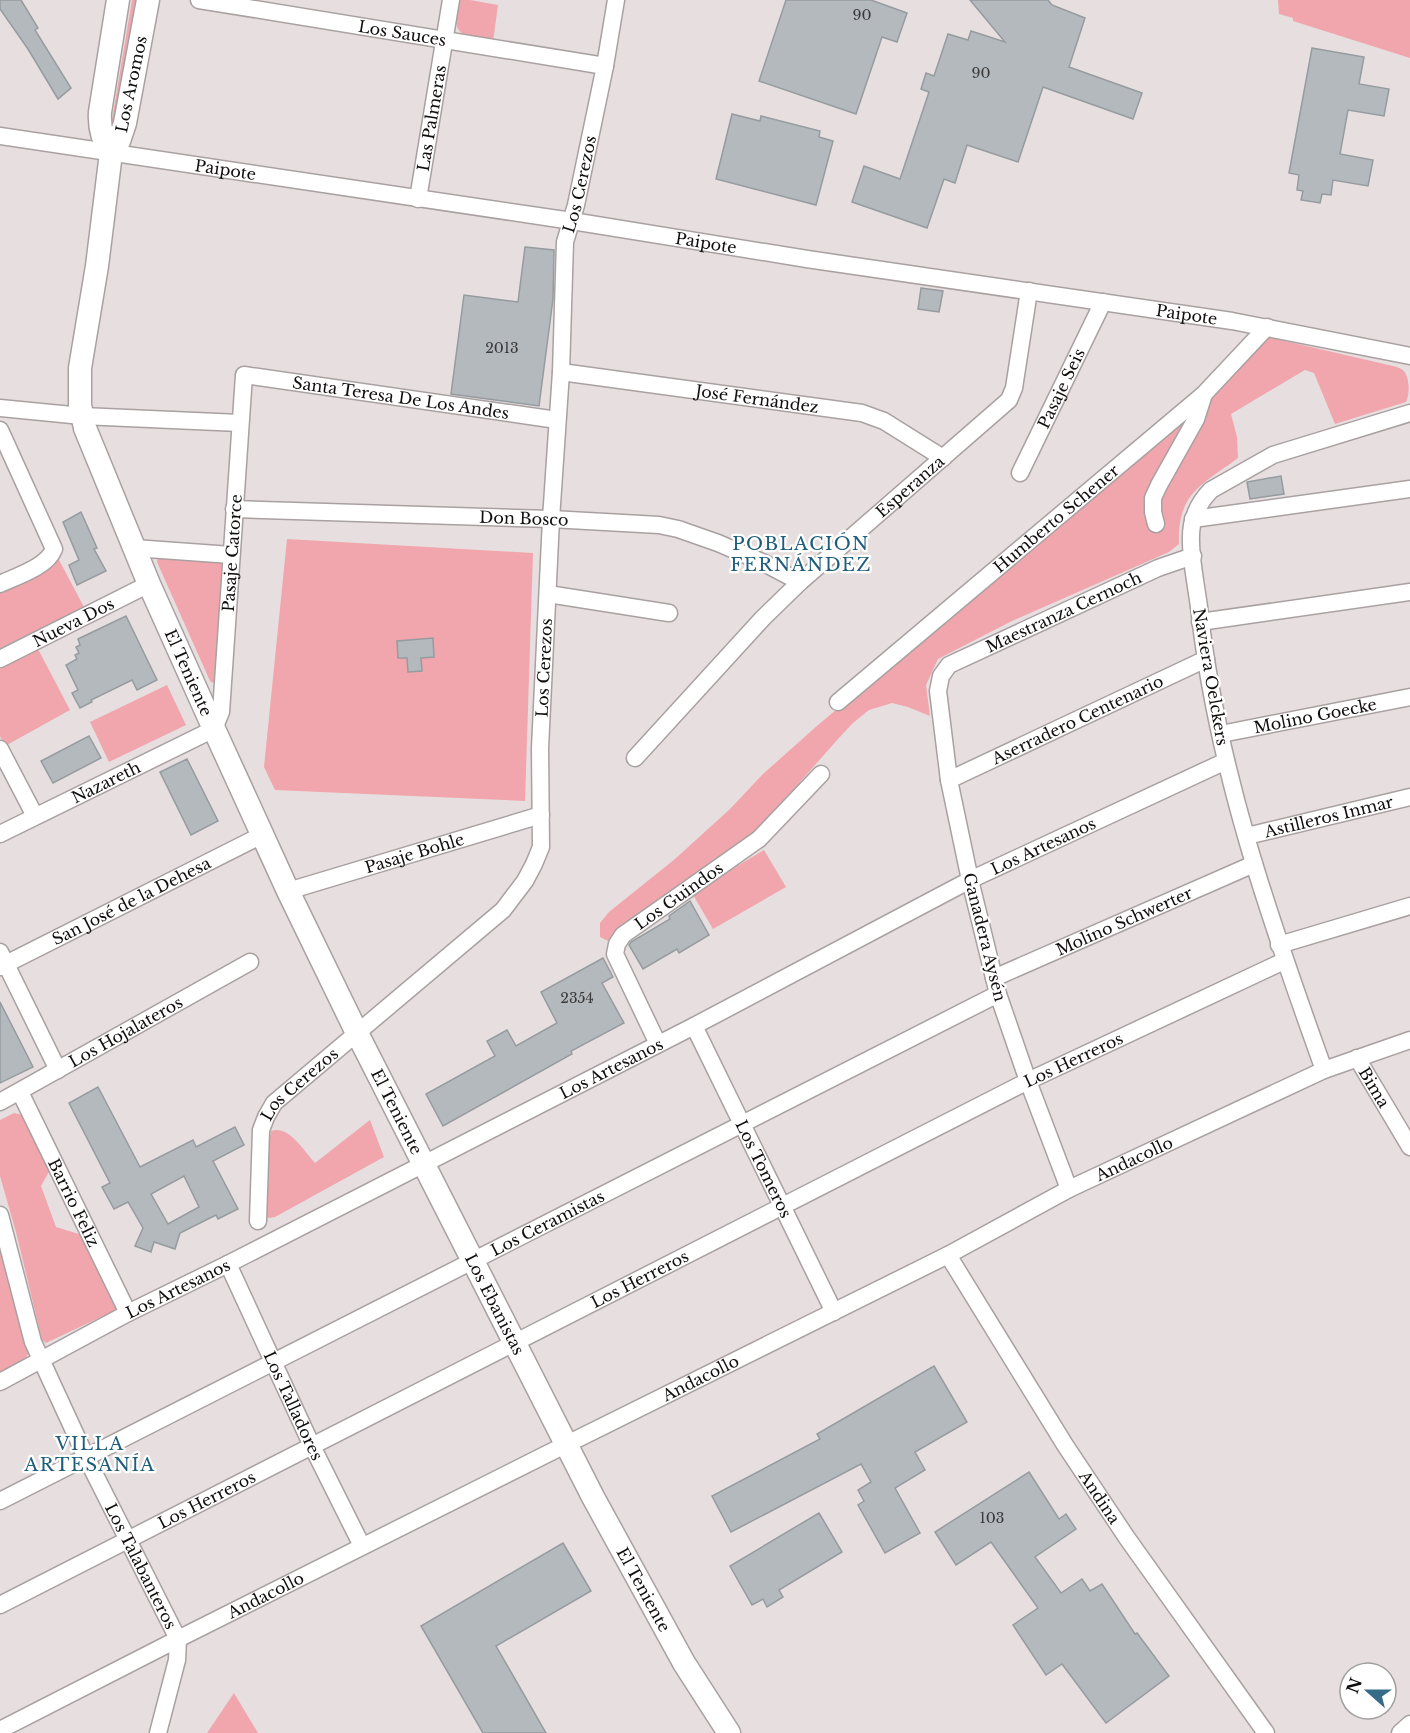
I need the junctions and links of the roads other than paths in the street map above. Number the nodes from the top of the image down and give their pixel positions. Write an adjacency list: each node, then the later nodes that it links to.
1 (118, 0): 9 (main road, Los Aromos)
2 (148, 0): 9 (main road, Los Aromos)
3 (199, 0): 6 (street, Los Sauces)
4 (451, 0): 6 (street, Las Palmeras)
5 (616, 0): 7 (street, Los Cerezos)
6 (444, 40): 7 (street, Los Sauces); 10 (street, Las Palmeras)
7 (605, 66): 11 (street, Los Cerezos)
8 (0, 136): 9 (street, Paipote)
9 (111, 153): 10 (street, Paipote); 21 (main road, El Teniente)
10 (418, 199): 11 (street, Paipote)
11 (572, 221): 12 (street, Paipote); 16 (street, Los Cerezos)
12 (1029, 291): 13 (street, Paipote); 25 (street, Esperanza)
13 (1103, 302): 14 (street, Paipote); 26 (street, Pasaje Seis)
14 (1267, 327): 15 (street, Paipote); 18 (street, Humberto Schener)
15 (1410, 356)
16 (561, 372): 22 (street, Los Cerezos); 25 (street, José Fernández)
17 (244, 375): 22 (street, Santa Teresa De Los Andes); 23 (street, Pasaje Catorce)
18 (1204, 394): 31 (street); 46 (street, Humberto Schener)
19 (0, 408): 21 (street)
20 (1410, 413): 30 (street, Naviera Oelckers)
21 (82, 416): 23 (street); 32 (main road, El Teniente)
22 (557, 420): 29 (street, Los Cerezos)
23 (240, 423): 28 (street, Pasaje Catorce)
24 (0, 430): 36 (street)
25 (943, 458): 35 (street, Esperanza)
26 (1020, 474)
27 (1410, 489): 30 (street)
28 (234, 509): 29 (street, Don Bosco); 33 (street, Pasaje Catorce)
29 (551, 519): 35 (street, Don Bosco); 39 (street, Los Cerezos)
30 (1193, 519): 34 (street, Naviera Oelckers)
31 (1156, 524)
32 (134, 548): 33 (street); 37 (main road, El Teniente)
33 (231, 555): 47 (street, Pasaje Catorce)
34 (1193, 556): 41 (street, Naviera Oelckers); 44 (street, Maestranza Cernoch)
35 (800, 582): 50 (street, Esperanza)
36 (0, 584)
37 (149, 584): 43 (street, Nueva Dos); 47 (main road, El Teniente)
38 (1410, 592): 41 (street)
39 (548, 594): 40 (street); 55 (street, Los Cerezos)
40 (669, 613)
41 (1200, 622): 42 (street, Naviera Oelckers)
42 (1206, 659): 48 (street, Naviera Oelckers); 53 (street, Aserradero Centenario)
43 (0, 660)
44 (941, 676): 53 (street, Ganadera Aysén)
45 (1410, 697): 48 (street, Molino Goecke)
46 (838, 702)
47 (214, 729): 56 (street, Nazareth); 58 (main road, El Teniente)
48 (1221, 734): 51 (street, Naviera Oelckers)
49 (0, 749): 56 (street)
50 (635, 758)
51 (1226, 761): 59 (street, Naviera Oelckers); 61 (street, Los Artesanos)
52 (821, 774): 72 (street, Los Guindos)
53 (949, 780): 61 (street, Ganadera Aysén)
54 (1410, 797): 59 (street, Astilleros Inmar)
55 (541, 815): 62 (street, Pasaje Bohle); 70 (street, Los Cerezos)
56 (34, 816): 57 (street, Nazareth)
57 (0, 834)
58 (262, 835): 62 (main road, El Teniente); 65 (street, San José de la Dehesa)
59 (1247, 836): 60 (street, Naviera Oelckers)
60 (1254, 864): 64 (street, Naviera Oelckers); 68 (street, Molino Schwerter)
61 (970, 880): 68 (street, Ganadera Aysén); 69 (street, Los Artesanos)
62 (288, 891): 70 (main road, El Teniente)
63 (1410, 906): 64 (street)
64 (1279, 945): 66 (street, Naviera Oelckers)
65 (2, 961): 75 (street)
66 (1284, 961): 74 (street, Naviera Oelckers); 76 (street, Los Herreros)
67 (250, 962): 75 (street, Los Hojalateros)
68 (996, 986): 76 (street, Ganadera Aysén); 79 (street, Los Ceramistas)
69 (694, 1026): 72 (street, Los Artesanos); 79 (street, Los Tomeros)
70 (357, 1033): 81 (main road, El Teniente); 85 (street, Los Cerezos)
71 (1410, 1040): 73 (street, Andacollo)
72 (658, 1044): 81 (street, Los Artesanos)
73 (1357, 1058): 74 (street, Andacollo); 80 (street, Bima)
74 (1324, 1070): 82 (street, Andacollo)
75 (58, 1071): 77 (street, Los Hojalateros)
76 (1028, 1081): 82 (street, Ganadera Aysén); 83 (street, Los Herreros)
77 (20, 1092): 78 (street, Los Hojalateros); 90 (street, Barrio Feliz)
78 (0, 1102)
79 (742, 1124): 83 (street, Los Tomeros); 87 (street, Los Ceramistas)
80 (1410, 1147)
81 (423, 1164): 87 (main road, Los Ebanistas); 88 (street, Los Artesanos)
82 (1070, 1189): 86 (street, Andacollo)
83 (783, 1206): 89 (street, Los Tomeros); 91 (street, Los Herreros)
84 (0, 1215): 92 (street, Los Talabanteros)
85 (258, 1221)
86 (948, 1255): 89 (street, Andacollo); 107 (street, Andina)
87 (472, 1261): 91 (main road, Los Ebanistas); 93 (street, Los Ceramistas)
88 (228, 1264): 90 (street, Los Artesanos); 93 (street, Los Talladores)
89 (834, 1312): 95 (street, Andacollo)
90 (128, 1313): 92 (street, Los Artesanos)
91 (514, 1343): 95 (main road, Los Ebanistas); 96 (street, Los Herreros)
92 (42, 1361): 94 (street, Los Artesanos); 97 (street, Los Talabanteros)
93 (273, 1362): 96 (street, Los Talladores); 97 (street, Los Ceramistas)
94 (0, 1382)
95 (566, 1444): 100 (street, Andacollo); 106 (main road, El Teniente)
96 (312, 1446): 99 (street, Los Herreros); 100 (street, Los Talladores)
97 (86, 1457): 98 (street, Los Ceramistas); 99 (street, Los Talabanteros)
98 (0, 1501)
99 (128, 1539): 101 (street, Los Herreros); 102 (street, Los Talabanteros)
100 (362, 1546): 102 (street, Andacollo)
101 (0, 1605)
102 (178, 1639): 104 (street, Andacollo); 105 (street)
103 (1410, 1724): 108 (street)
104 (0, 1730)
105 (158, 1733)
106 (729, 1733)
107 (1266, 1733)
108 (1400, 1733)

